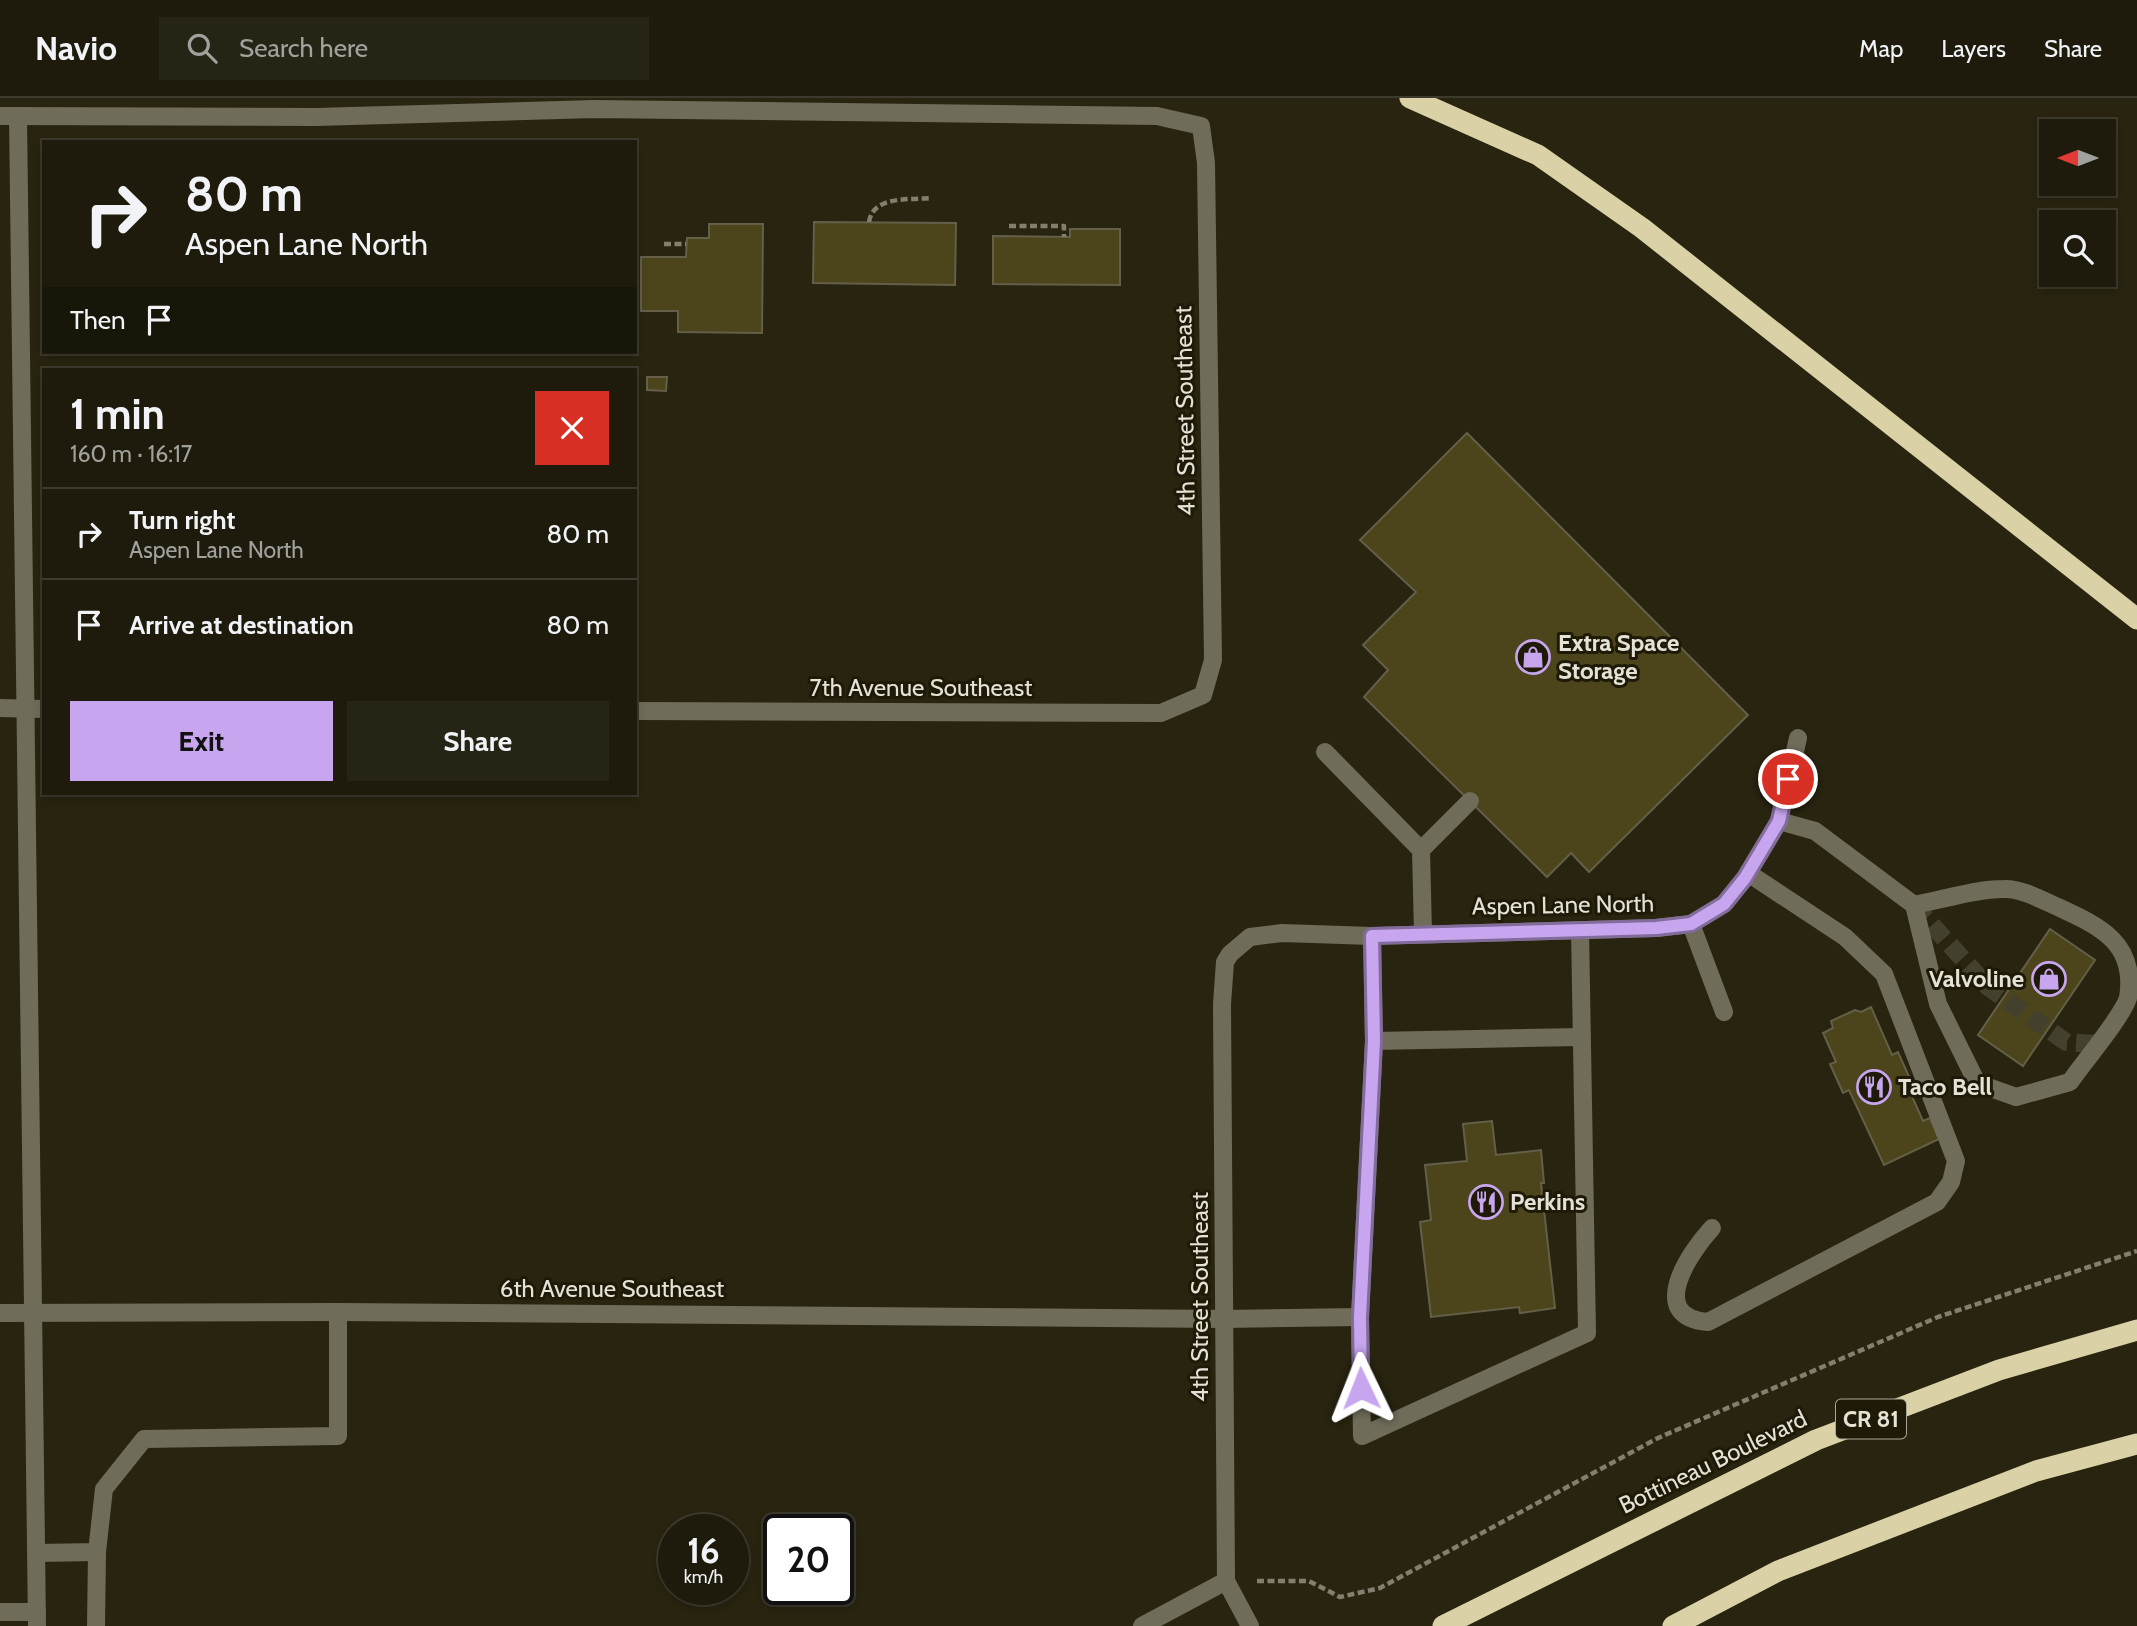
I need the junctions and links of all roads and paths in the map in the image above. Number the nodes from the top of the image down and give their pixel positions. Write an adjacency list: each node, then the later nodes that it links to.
1 (1410, 98): 10 (highway)
2 (0, 116): 3 (street)
3 (18, 116): 11 (street, 4th Street Southeast); 13 (street)
4 (932, 198): 5 (path)
5 (869, 222)
6 (1009, 226): 7 (path)
7 (1064, 237)
8 (664, 244): 9 (path)
9 (686, 244)
10 (2137, 619)
11 (1203, 695): 14 (street, 7th Avenue Southeast)
12 (0, 708): 13 (street)
13 (35, 709): 34 (street)
14 (637, 711)
15 (1798, 738): 18 (street, Aspen Lane North)
16 (1325, 752): 19 (street)
17 (1469, 801): 19 (street)
18 (1779, 821): 20 (street, Aspen Lane North); 21 (street)
19 (1421, 850): 24 (street)
20 (1748, 873): 22 (street, Aspen Lane North); 30 (street)
21 (1914, 905): 21 (street)
22 (1691, 924): 23 (street, Aspen Lane North); 27 (street)
23 (1580, 930): 24 (street, Aspen Lane North); 28 (street)
24 (1423, 933): 25 (street, Aspen Lane North)
25 (1372, 936): 26 (street, Aspen Lane North); 29 (street)
26 (1225, 962): 36 (street, 4th Street Southeast)
27 (1724, 1012)
28 (1581, 1037): 29 (street); 35 (street)
29 (1374, 1041): 35 (street)
30 (1712, 1228)
31 (2137, 1251): 41 (path)
32 (338, 1312): 34 (street, 6th Avenue Southeast); 36 (street, 6th Avenue Southeast); 39 (street)
33 (0, 1313): 34 (street, 6th Avenue Southeast)
34 (34, 1314): 40 (street)
35 (1360, 1317): 36 (street, 6th Avenue Southeast)
36 (1224, 1319): 41 (street, 4th Street Southeast)
37 (2137, 1330): 47 (highway, Bottineau Boulevard / CR 81)
38 (2137, 1444): 48 (highway)
39 (97, 1552): 40 (street); 44 (street)
40 (37, 1553): 43 (street)
41 (1226, 1581): 45 (street); 46 (street, 4th Street Southeast)
42 (0, 1612): 43 (street)
43 (37, 1619)
44 (96, 1626)
45 (1142, 1626)
46 (1250, 1626)
47 (1443, 1626)
48 (1673, 1626)

